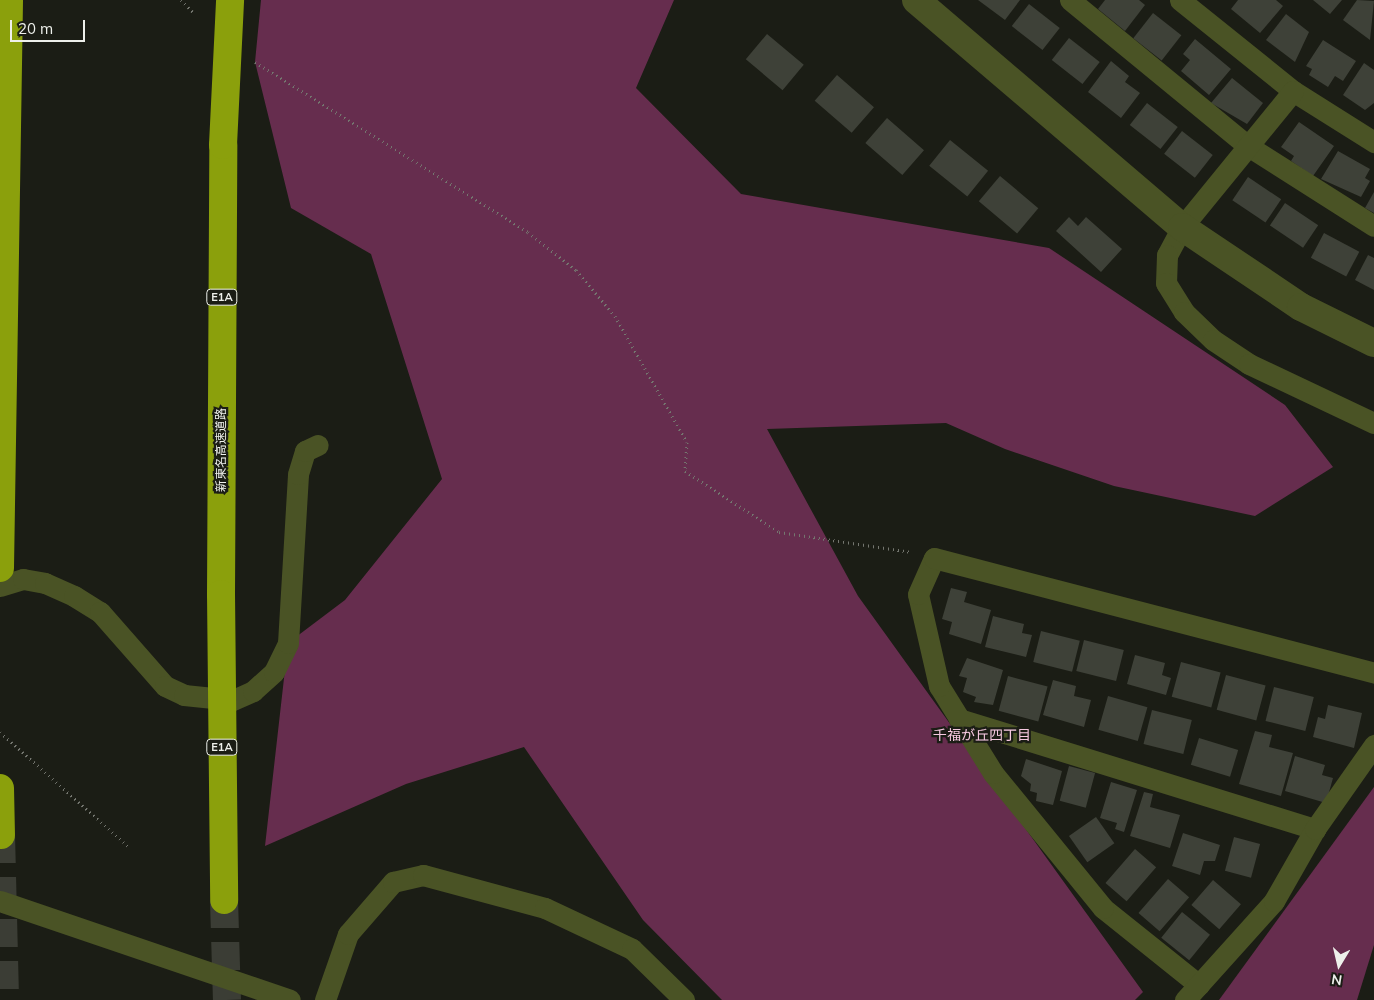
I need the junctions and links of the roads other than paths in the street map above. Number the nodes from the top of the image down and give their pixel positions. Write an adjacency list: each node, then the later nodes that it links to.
1 (9, 0): 14 (highway)
2 (230, 0): 22 (highway, 新東名高速道路 / E1A, bridge)
3 (916, 0): 10 (street)
4 (1070, 0): 8 (street)
5 (1194, 4): 6 (street)
6 (1293, 91): 7 (street); 8 (street)
7 (1374, 142)
8 (1248, 146): 9 (street); 10 (street)
9 (1374, 226)
10 (1182, 227): 11 (street); 12 (street)
11 (1374, 343)
12 (1374, 423)
13 (318, 446): 15 (street)
14 (0, 568)
15 (0, 586)
16 (1374, 673): 17 (street)
17 (959, 719): 20 (street); 24 (street)
18 (1374, 745): 20 (street)
19 (0, 788): 21 (highway)
20 (1315, 830): 24 (street)
21 (1, 835)
22 (224, 900)
23 (0, 901): 25 (street)
24 (1199, 985): 28 (street)
25 (290, 1000)
26 (324, 1000): 27 (street)
27 (684, 1000)
28 (1185, 1000)

